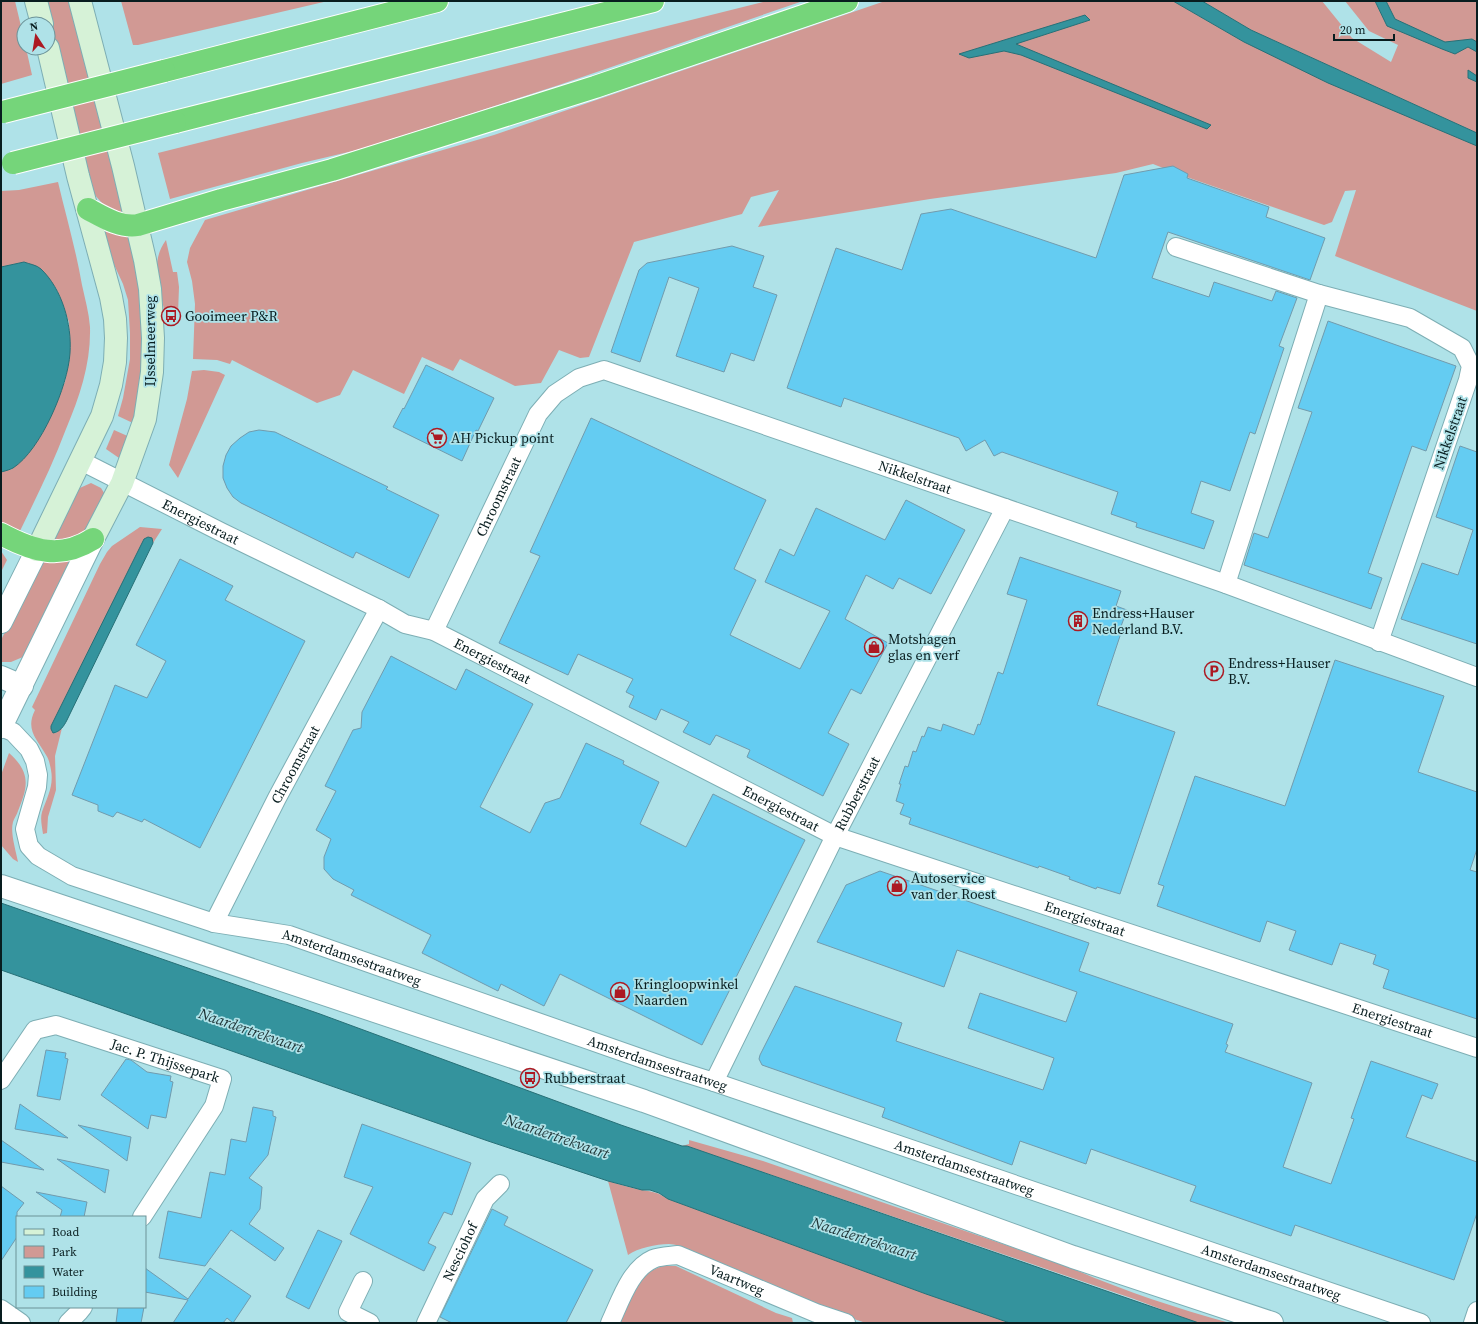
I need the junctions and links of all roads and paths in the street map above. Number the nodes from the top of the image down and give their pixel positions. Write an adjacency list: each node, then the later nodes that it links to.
1 (36, 1): 6 (main road)
2 (80, 1): 11 (main road, IJsselmeerweg)
3 (437, 1): 8 (highway, bridge)
4 (653, 1): 9 (highway, bridge)
5 (847, 1): 11 (highway)
6 (40, 16)
7 (50, 56): 10 (main road)
8 (2, 113)
9 (7, 165)
10 (88, 209): 11 (highway); 15 (main road)
11 (138, 225): 16 (main road, IJsselmeerweg)
12 (1176, 247): 13 (street, Nikkelstraat)
13 (1319, 294): 21 (street); 25 (street, Nikkelstraat)
14 (604, 370): 17 (street, Nikkelstraat); 24 (street, Chroomstraat)
15 (81, 461): 16 (street, Energiestraat); 20 (main road)
16 (122, 482): 19 (main road, IJsselmeerweg); 22 (street, Energiestraat)
17 (1005, 508): 21 (street, Nikkelstraat); 30 (street, Rubberstraat)
18 (1, 534): 20 (highway)
19 (93, 539): 20 (highway); 28 (street, IJsselmeerweg)
20 (37, 550): 23 (street)
21 (1226, 584): 25 (street, Nikkelstraat)
22 (379, 609): 24 (street, Energiestraat); 32 (street, Chroomstraat)
23 (1, 622)
24 (434, 631): 30 (street, Energiestraat)
25 (1380, 642): 27 (street, Nikkelstraat)
26 (1, 677): 28 (street)
27 (1477, 677)
28 (22, 686): 29 (street, IJsselmeerweg)
29 (1, 727): 32 (street, Amsterdamsestraatweg)
30 (835, 836): 33 (street, Energiestraat); 35 (street, Rubberstraat)
31 (1, 886): 49 (street)
32 (214, 922): 35 (street, Amsterdamsestraatweg)
33 (1477, 1048)
34 (1, 1080): 37 (street, Jac. P. Thijssepark)
35 (714, 1082): 50 (street, Amsterdamsestraatweg)
36 (500, 1184): 46 (street, Nesciohof)
37 (143, 1216)
38 (363, 1281): 45 (street)
39 (82, 1308): 44 (street)
40 (1, 1309): 43 (street)
41 (1477, 1311): 51 (street)
42 (815, 1318): 47 (street, Vaartweg); 48 (street, Vaartweg)
43 (21, 1323)
44 (68, 1323)
45 (370, 1323)
46 (426, 1323)
47 (610, 1323)
48 (846, 1323)
49 (1272, 1323)
50 (1420, 1323)
51 (1473, 1323)

